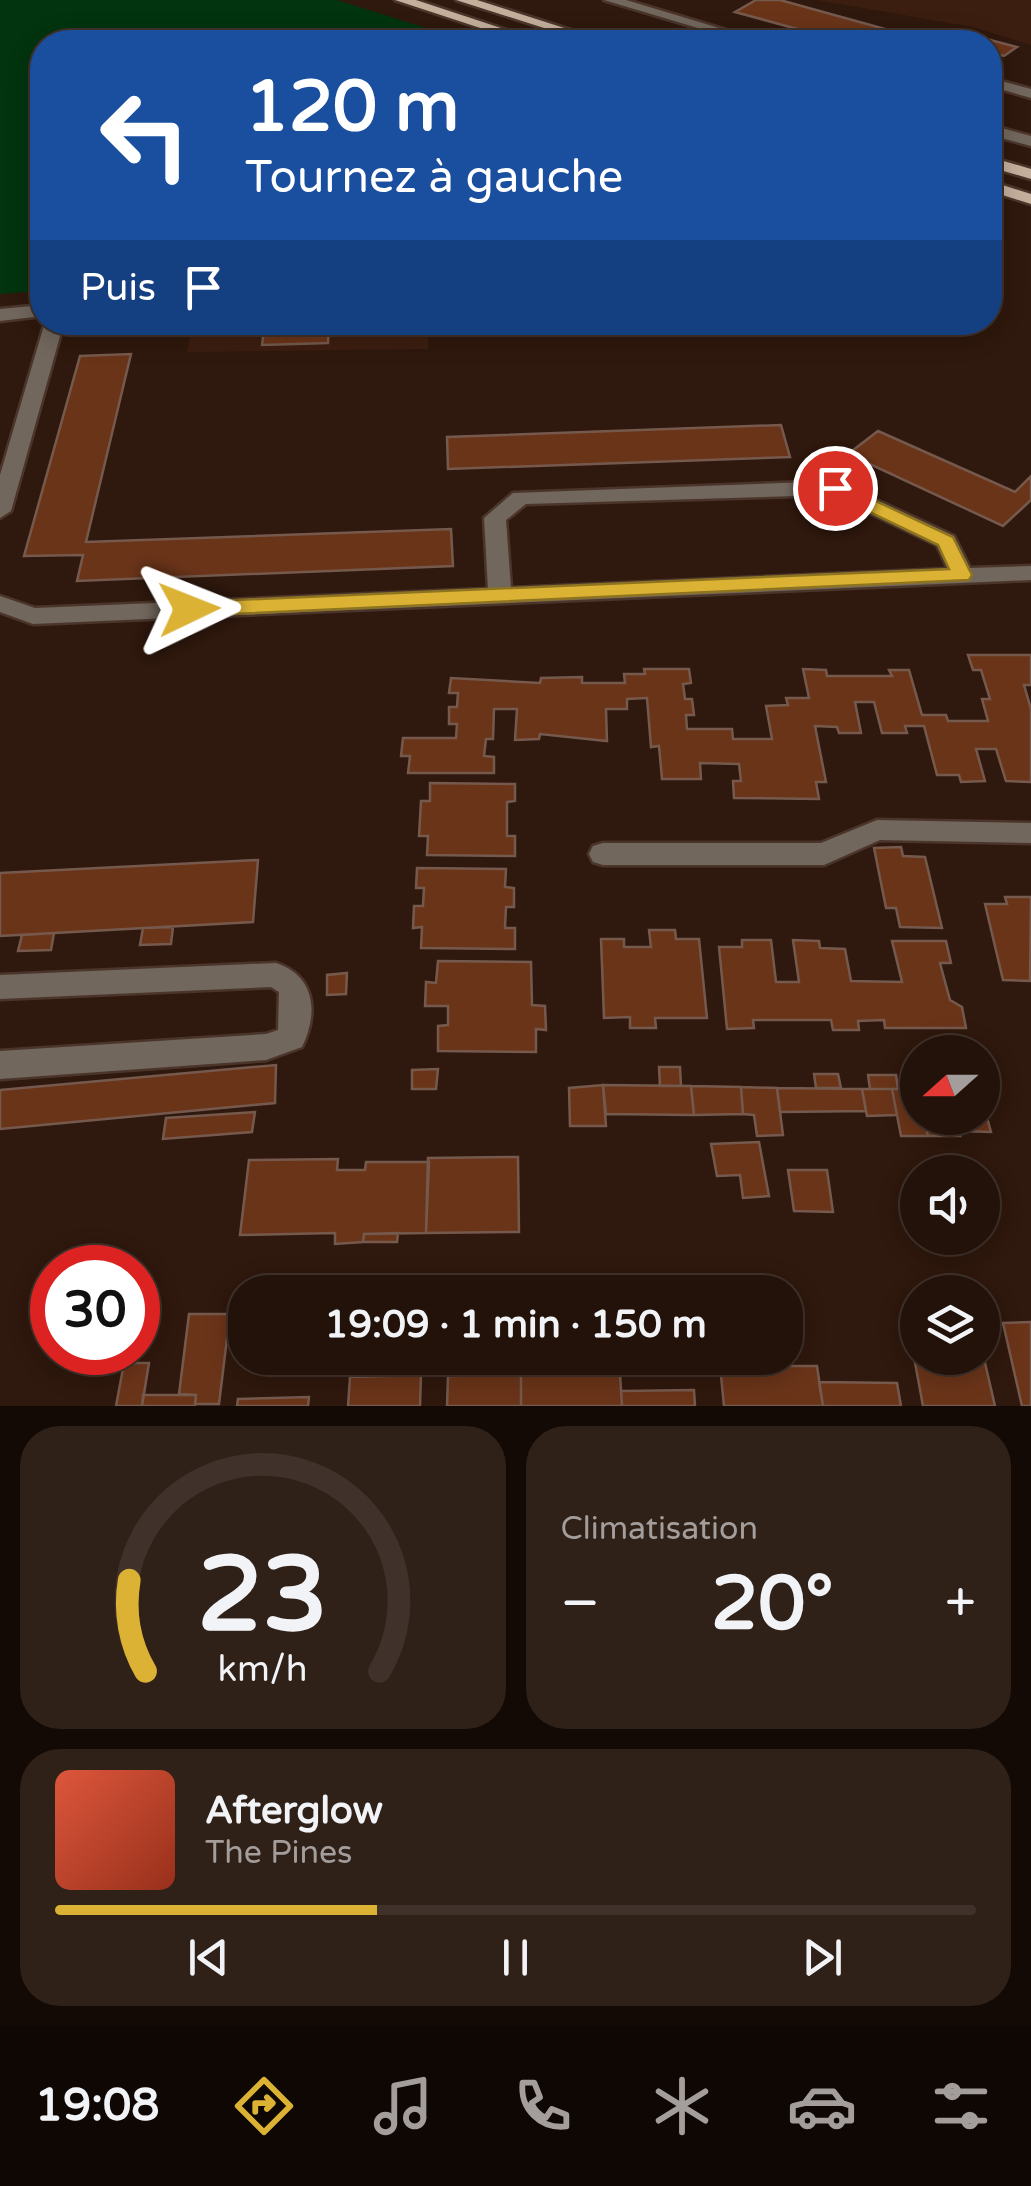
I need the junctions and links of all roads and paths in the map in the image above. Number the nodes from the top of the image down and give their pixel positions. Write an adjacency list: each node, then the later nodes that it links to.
1 (402, 0): 4 (main road)
2 (463, 0): 5 (main road)
3 (612, 0): 6 (street)
4 (498, 30)
5 (562, 30)
6 (716, 30)
7 (1005, 86): 8 (street)
8 (1031, 94)
9 (1002, 134): 10 (street)
10 (1031, 142)
11 (1002, 166): 12 (main road)
12 (1031, 174)
13 (1002, 190): 14 (main road)
14 (1031, 199)
15 (30, 312): 16 (street)
16 (0, 315)
17 (51, 335): 18 (street)
18 (0, 511)
19 (1031, 573): 20 (street)
20 (962, 575): 21 (street); 21 (street)
21 (500, 596): 22 (street)
22 (0, 604)
23 (1031, 833): 24 (street)
24 (603, 854)
25 (0, 987): 26 (street)
26 (0, 1066)

